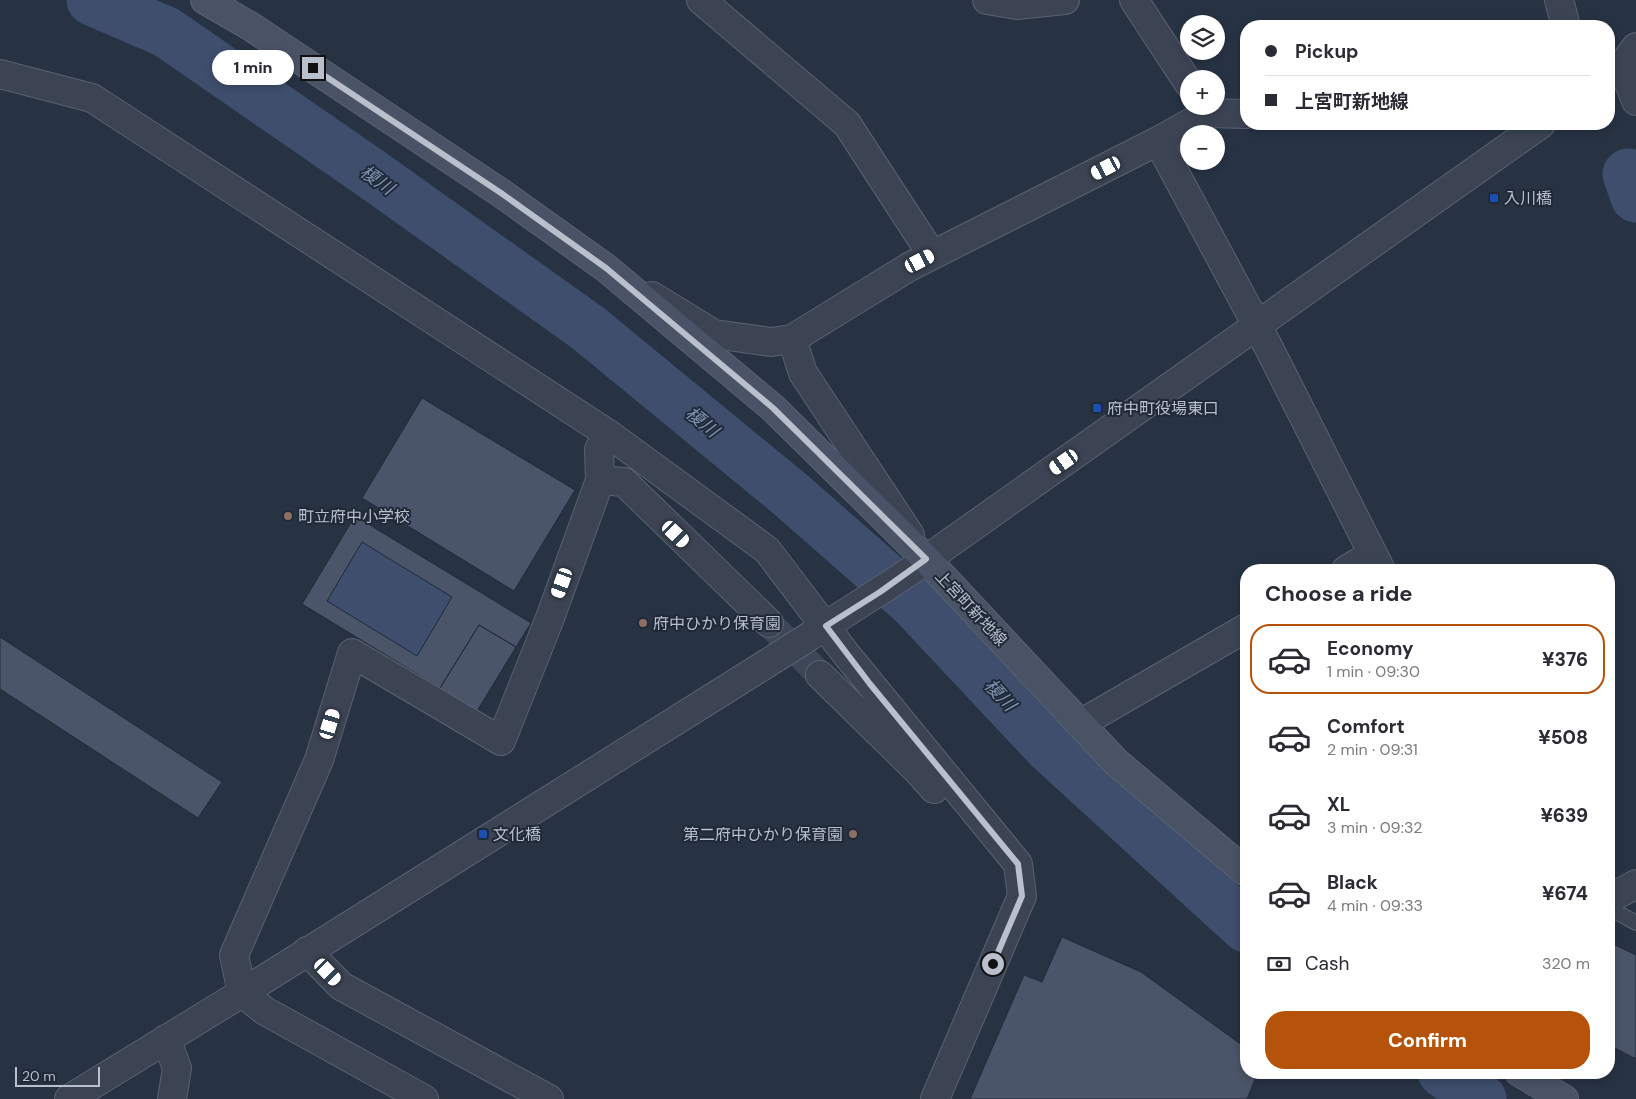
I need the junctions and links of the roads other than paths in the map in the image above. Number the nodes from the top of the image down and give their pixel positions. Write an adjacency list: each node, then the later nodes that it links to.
1 (205, 0): 18 (main road, 上宮町新地線)
2 (701, 0): 17 (street)
3 (986, 0): 4 (street)
4 (1065, 0)
5 (1134, 0): 9 (street)
6 (1559, 0): 7 (street)
7 (1564, 20)
8 (1622, 63): 11 (street)
9 (1180, 70)
10 (0, 74): 21 (street)
11 (1636, 101)
12 (1225, 112): 13 (street)
13 (1240, 113)
14 (1198, 115): 16 (street)
15 (1533, 130): 19 (street)
16 (1158, 142): 17 (street); 19 (street)
17 (932, 255): 20 (street)
18 (606, 268): 20 (street); 23 (main road, 上宮町新地線)
19 (1257, 325): 23 (street); 24 (street)
20 (792, 339): 23 (street)
21 (610, 435): 22 (street); 26 (street)
22 (600, 480): 25 (street); 37 (street)
23 (926, 559): 26 (street); 29 (main road, 上宮町新地線)
24 (1377, 562)
25 (769, 624)
26 (825, 626): 30 (street); 36 (street, bridge)
27 (1240, 631): 29 (street)
28 (820, 675): 30 (street)
29 (1080, 724): 31 (main road, 上宮町新地線)
30 (979, 818): 44 (street)
31 (1240, 867)
32 (1636, 884): 33 (street)
33 (1615, 896)
34 (1615, 911): 35 (lane)
35 (1636, 923)
36 (307, 951): 37 (street); 43 (street)
37 (242, 993): 38 (street); 42 (street)
38 (166, 1039): 40 (street); 41 (street)
39 (1531, 1079): 45 (main road)
40 (69, 1099)
41 (172, 1099)
42 (424, 1099)
43 (549, 1099)
44 (935, 1099)
45 (1564, 1099)

